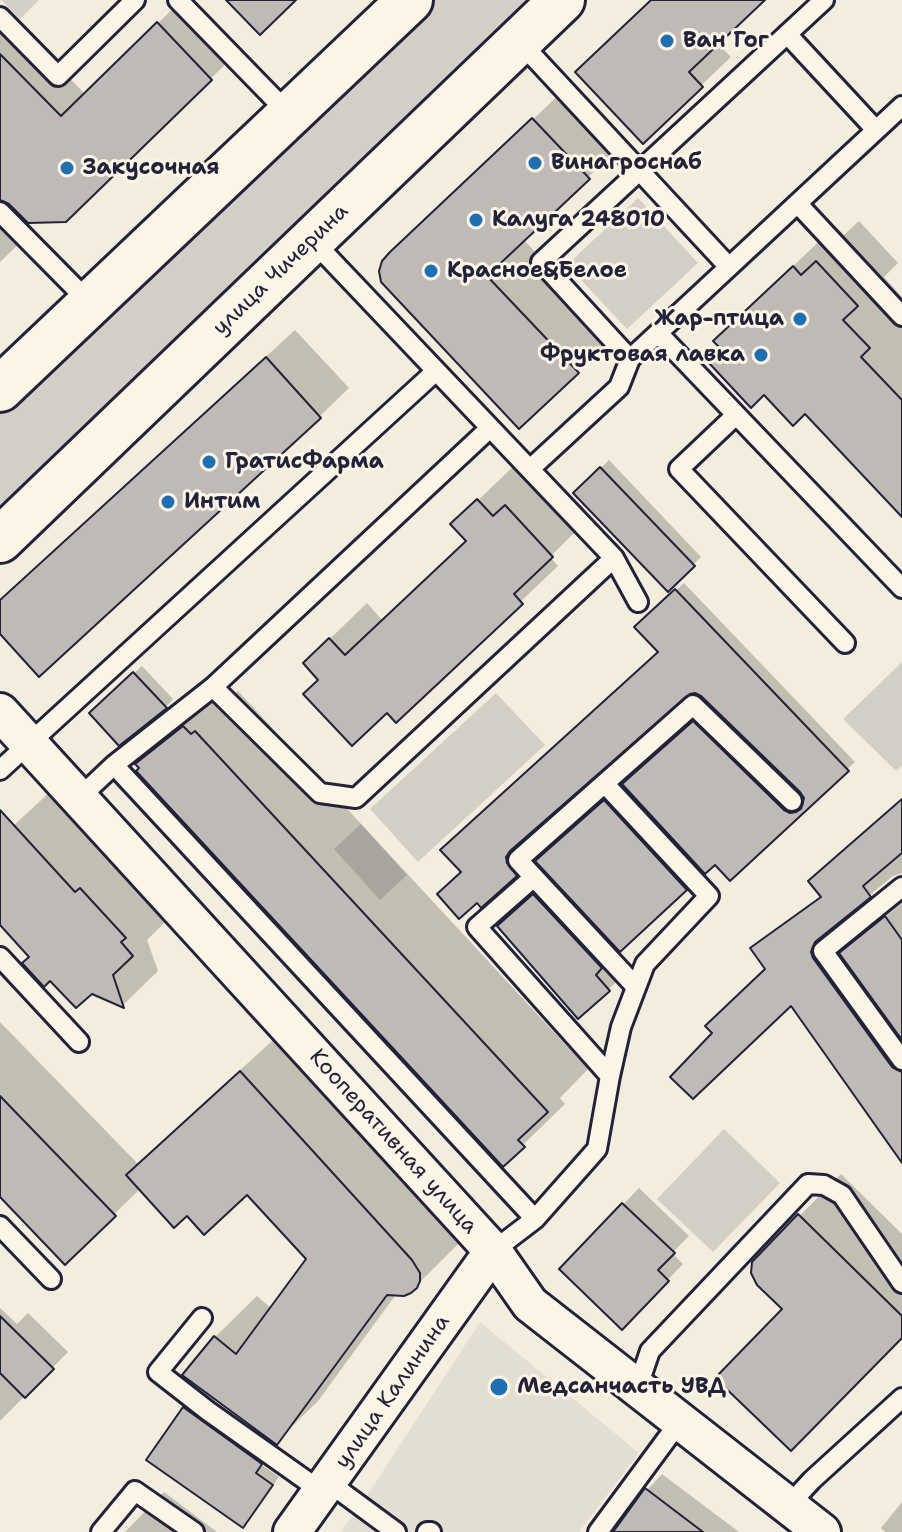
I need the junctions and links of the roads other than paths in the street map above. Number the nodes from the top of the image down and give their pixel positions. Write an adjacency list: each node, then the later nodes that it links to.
1 (135, 0): 6 (lane)
2 (178, 0): 10 (lane)
3 (410, 0): 10 (street)
4 (562, 0): 8 (street, улица Чичерина)
5 (824, 0): 7 (lane)
6 (0, 17)
7 (787, 34): 11 (lane); 12 (lane)
8 (519, 41): 12 (lane); 15 (street, улица Чичерина)
9 (902, 106): 11 (lane)
10 (290, 115): 17 (street)
11 (876, 130): 13 (lane)
12 (640, 171): 16 (lane); 20 (lane)
13 (798, 204): 16 (lane); 18 (lane)
14 (0, 212): 17 (lane)
15 (312, 240): 21 (lane); 26 (street, улица Чичерина)
16 (729, 267): 19 (lane)
17 (90, 303): 22 (street)
18 (902, 316)
19 (658, 333): 20 (lane); 23 (lane)
20 (630, 359): 25 (lane)
21 (436, 371): 24 (lane); 33 (lane)
22 (0, 389)
23 (736, 415): 28 (lane); 30 (lane)
24 (490, 428): 25 (lane); 31 (lane)
25 (530, 469): 27 (lane)
26 (0, 540)
27 (614, 558): 29 (lane); 31 (lane)
28 (902, 588)
29 (638, 602)
30 (845, 643)
31 (213, 687): 34 (lane)
32 (0, 712): 33 (street, Кооперативная улица)
33 (28, 743): 35 (lane); 37 (street, Кооперативная улица)
34 (114, 765): 37 (lane); 46 (lane)
35 (0, 770)
36 (605, 784): 38 (lane); 39 (lane); 42 (lane)
37 (78, 799): 48 (street, Кооперативная улица)
38 (792, 801)
39 (534, 877): 42 (lane); 45 (lane)
40 (901, 891): 44 (lane)
41 (0, 957): 43 (lane)
42 (636, 987): 45 (lane)
43 (79, 1042)
44 (902, 1060)
45 (610, 1076): 46 (lane)
46 (535, 1219): 48 (lane)
47 (0, 1226): 49 (lane)
48 (493, 1251): 52 (street, Кооперативная улица); 55 (street, улица Калинина)
49 (51, 1279)
50 (902, 1283): 52 (lane)
51 (202, 1318): 55 (lane)
52 (637, 1389): 54 (street, Кооперативная улица)
53 (902, 1398): 56 (lane)
54 (680, 1421): 56 (street, Кооперативная улица); 61 (lane)
55 (325, 1487): 59 (street, улица Калинина); 60 (lane)
56 (788, 1506): 62 (street, Кооперативная улица)
57 (101, 1532): 58 (lane)
58 (194, 1532)
59 (292, 1532)
60 (396, 1532)
61 (598, 1532)
62 (822, 1532)

